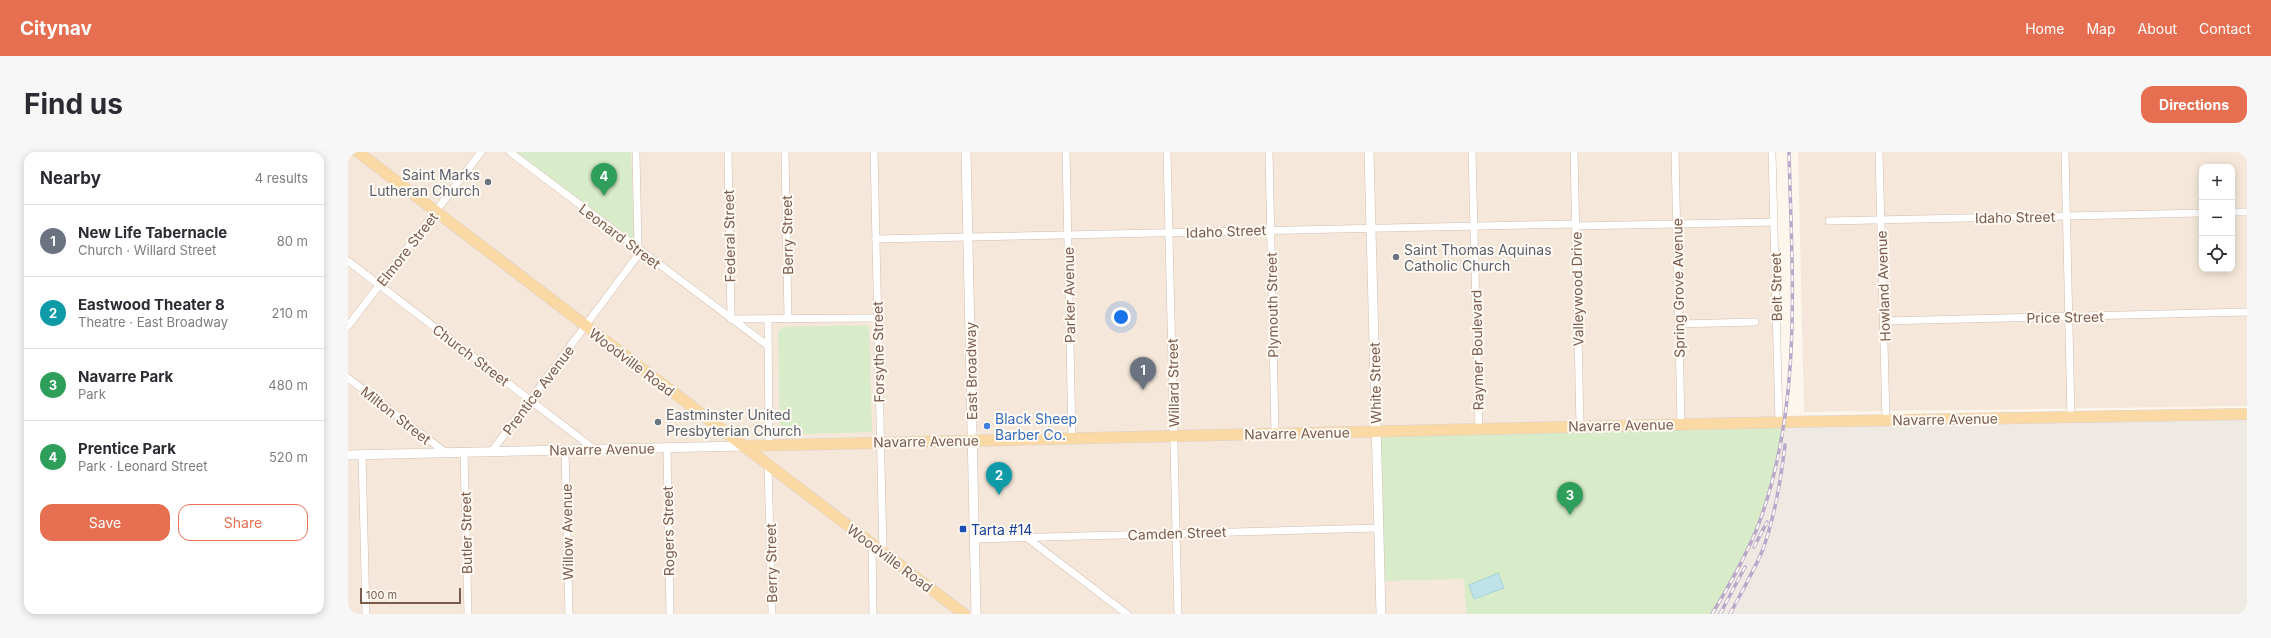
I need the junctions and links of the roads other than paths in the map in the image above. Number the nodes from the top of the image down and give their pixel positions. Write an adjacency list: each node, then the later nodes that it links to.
1 (358, 152): 19 (main road, Woodville Road)
2 (481, 152): 19 (street, Elmore Street)
3 (510, 152): 36 (street, Leonard Street)
4 (636, 152): 36 (street)
5 (728, 152): 42 (street, Federal Street)
6 (785, 152): 44 (street, Berry Street)
7 (874, 152): 35 (street, Forsythe Street)
8 (966, 152): 34 (street, East Broadway)
9 (1066, 152): 33 (street, Parker Avenue)
10 (1167, 152): 32 (street, Willard Street)
11 (1268, 152): 31 (street, Plymouth Street)
12 (1370, 152): 30 (street, White Street)
13 (1472, 152): 29 (street, Raymer Boulevard)
14 (1574, 152): 28 (street, Valleywood Drive)
15 (1675, 152): 27 (street, Spring Grove Avenue)
16 (1772, 152): 26 (street, Belt Street)
17 (1879, 152): 24 (street, Howland Avenue)
18 (2065, 152): 23 (street)
19 (436, 212): 38 (street, Elmore Street); 49 (main road, Woodville Road)
20 (2235, 212): 21 (street)
21 (2247, 212)
22 (2199, 213): 23 (street, Idaho Street)
23 (2067, 216): 24 (street, Idaho Street); 40 (street)
24 (1880, 220): 25 (street, Idaho Street); 45 (street, Howland Avenue)
25 (1829, 221)
26 (1774, 222): 27 (street, Idaho Street); 56 (street, Belt Street)
27 (1676, 224): 28 (street, Idaho Street); 47 (street, Spring Grove Avenue)
28 (1576, 225): 29 (street, Idaho Street); 58 (street, Valleywood Drive)
29 (1474, 226): 30 (street, Idaho Street); 59 (street, Raymer Boulevard)
30 (1371, 228): 31 (street, Idaho Street); 60 (street, White Street)
31 (1270, 230): 32 (street, Idaho Street); 61 (street, Plymouth Street)
32 (1169, 233): 33 (street, Idaho Street); 62 (street, Willard Street)
33 (1067, 236): 34 (street, Idaho Street); 63 (street, Parker Avenue)
34 (968, 238): 35 (street, Idaho Street); 64 (street, East Broadway)
35 (876, 239): 41 (street, Forsythe Street)
36 (639, 250): 42 (street, Leonard Street); 49 (street, Prentice Avenue)
37 (348, 261): 38 (street, Church Street)
38 (379, 285): 48 (street, Elmore Street); 52 (street, Church Street)
39 (2247, 312): 40 (street, Price Street)
40 (2069, 317): 45 (street, Price Street); 54 (street)
41 (877, 318): 44 (street); 65 (street, Forsythe Street)
42 (731, 319): 43 (street); 50 (street, Leonard Street)
43 (768, 319): 44 (street); 50 (street)
44 (788, 319)
45 (1884, 321): 55 (street, Howland Avenue)
46 (1755, 322): 47 (street)
47 (1679, 324): 57 (street, Spring Grove Avenue)
48 (348, 326)
49 (585, 326): 52 (street, Prentice Avenue); 67 (main road, Woodville Road)
50 (768, 346): 66 (street)
51 (348, 378): 71 (street, Milton Street)
52 (530, 399): 69 (street, Church Street); 73 (street, Prentice Avenue)
53 (2247, 414): 54 (main road, Navarre Avenue)
54 (2071, 417): 55 (main road, Navarre Avenue)
55 (1886, 420): 56 (main road, Navarre Avenue)
56 (1779, 422): 57 (main road, Navarre Avenue)
57 (1681, 424): 58 (main road, Navarre Avenue)
58 (1580, 426): 59 (main road, Navarre Avenue)
59 (1479, 429): 60 (main road, Navarre Avenue)
60 (1376, 431): 61 (main road, Navarre Avenue); 77 (street, White Street)
61 (1275, 433): 62 (main road, Navarre Avenue)
62 (1174, 436): 63 (main road, Navarre Avenue); 78 (street, Willard Street)
63 (1072, 438): 64 (main road, Navarre Avenue)
64 (972, 440): 65 (main road, Navarre Avenue); 80 (street, East Broadway)
65 (880, 442): 66 (main road, Navarre Avenue); 82 (street, Forsythe Street)
66 (769, 445): 67 (main road, Navarre Avenue)
67 (743, 446): 68 (street, Navarre Avenue); 76 (main road, Woodville Road)
68 (667, 447): 69 (street, Navarre Avenue); 86 (street, Rogers Street)
69 (594, 449): 70 (street, Navarre Avenue)
70 (565, 450): 73 (street, Navarre Avenue); 85 (street, Willow Avenue)
71 (445, 452): 72 (street, Navarre Avenue); 74 (street, Navarre Avenue)
72 (464, 452): 73 (street, Navarre Avenue); 84 (street, Butler Street)
73 (492, 452)
74 (362, 454): 75 (street, Navarre Avenue); 83 (street)
75 (348, 455)
76 (768, 465): 81 (main road, Woodville Road); 87 (street, Berry Street)
77 (1379, 528): 78 (street, Camden Street); 93 (street, White Street)
78 (1176, 533): 79 (street, Camden Street); 92 (street, Willard Street)
79 (1026, 537): 80 (street, Camden Street); 91 (street)
80 (974, 539): 90 (street, East Broadway)
81 (872, 544): 82 (main road, Woodville Road); 88 (street)
82 (882, 552): 89 (main road, Woodville Road)
83 (366, 614)
84 (468, 614)
85 (569, 614)
86 (670, 614)
87 (772, 614)
88 (873, 614)
89 (964, 614)
90 (976, 614)
91 (1127, 614)
92 (1178, 614)
93 (1381, 614)

